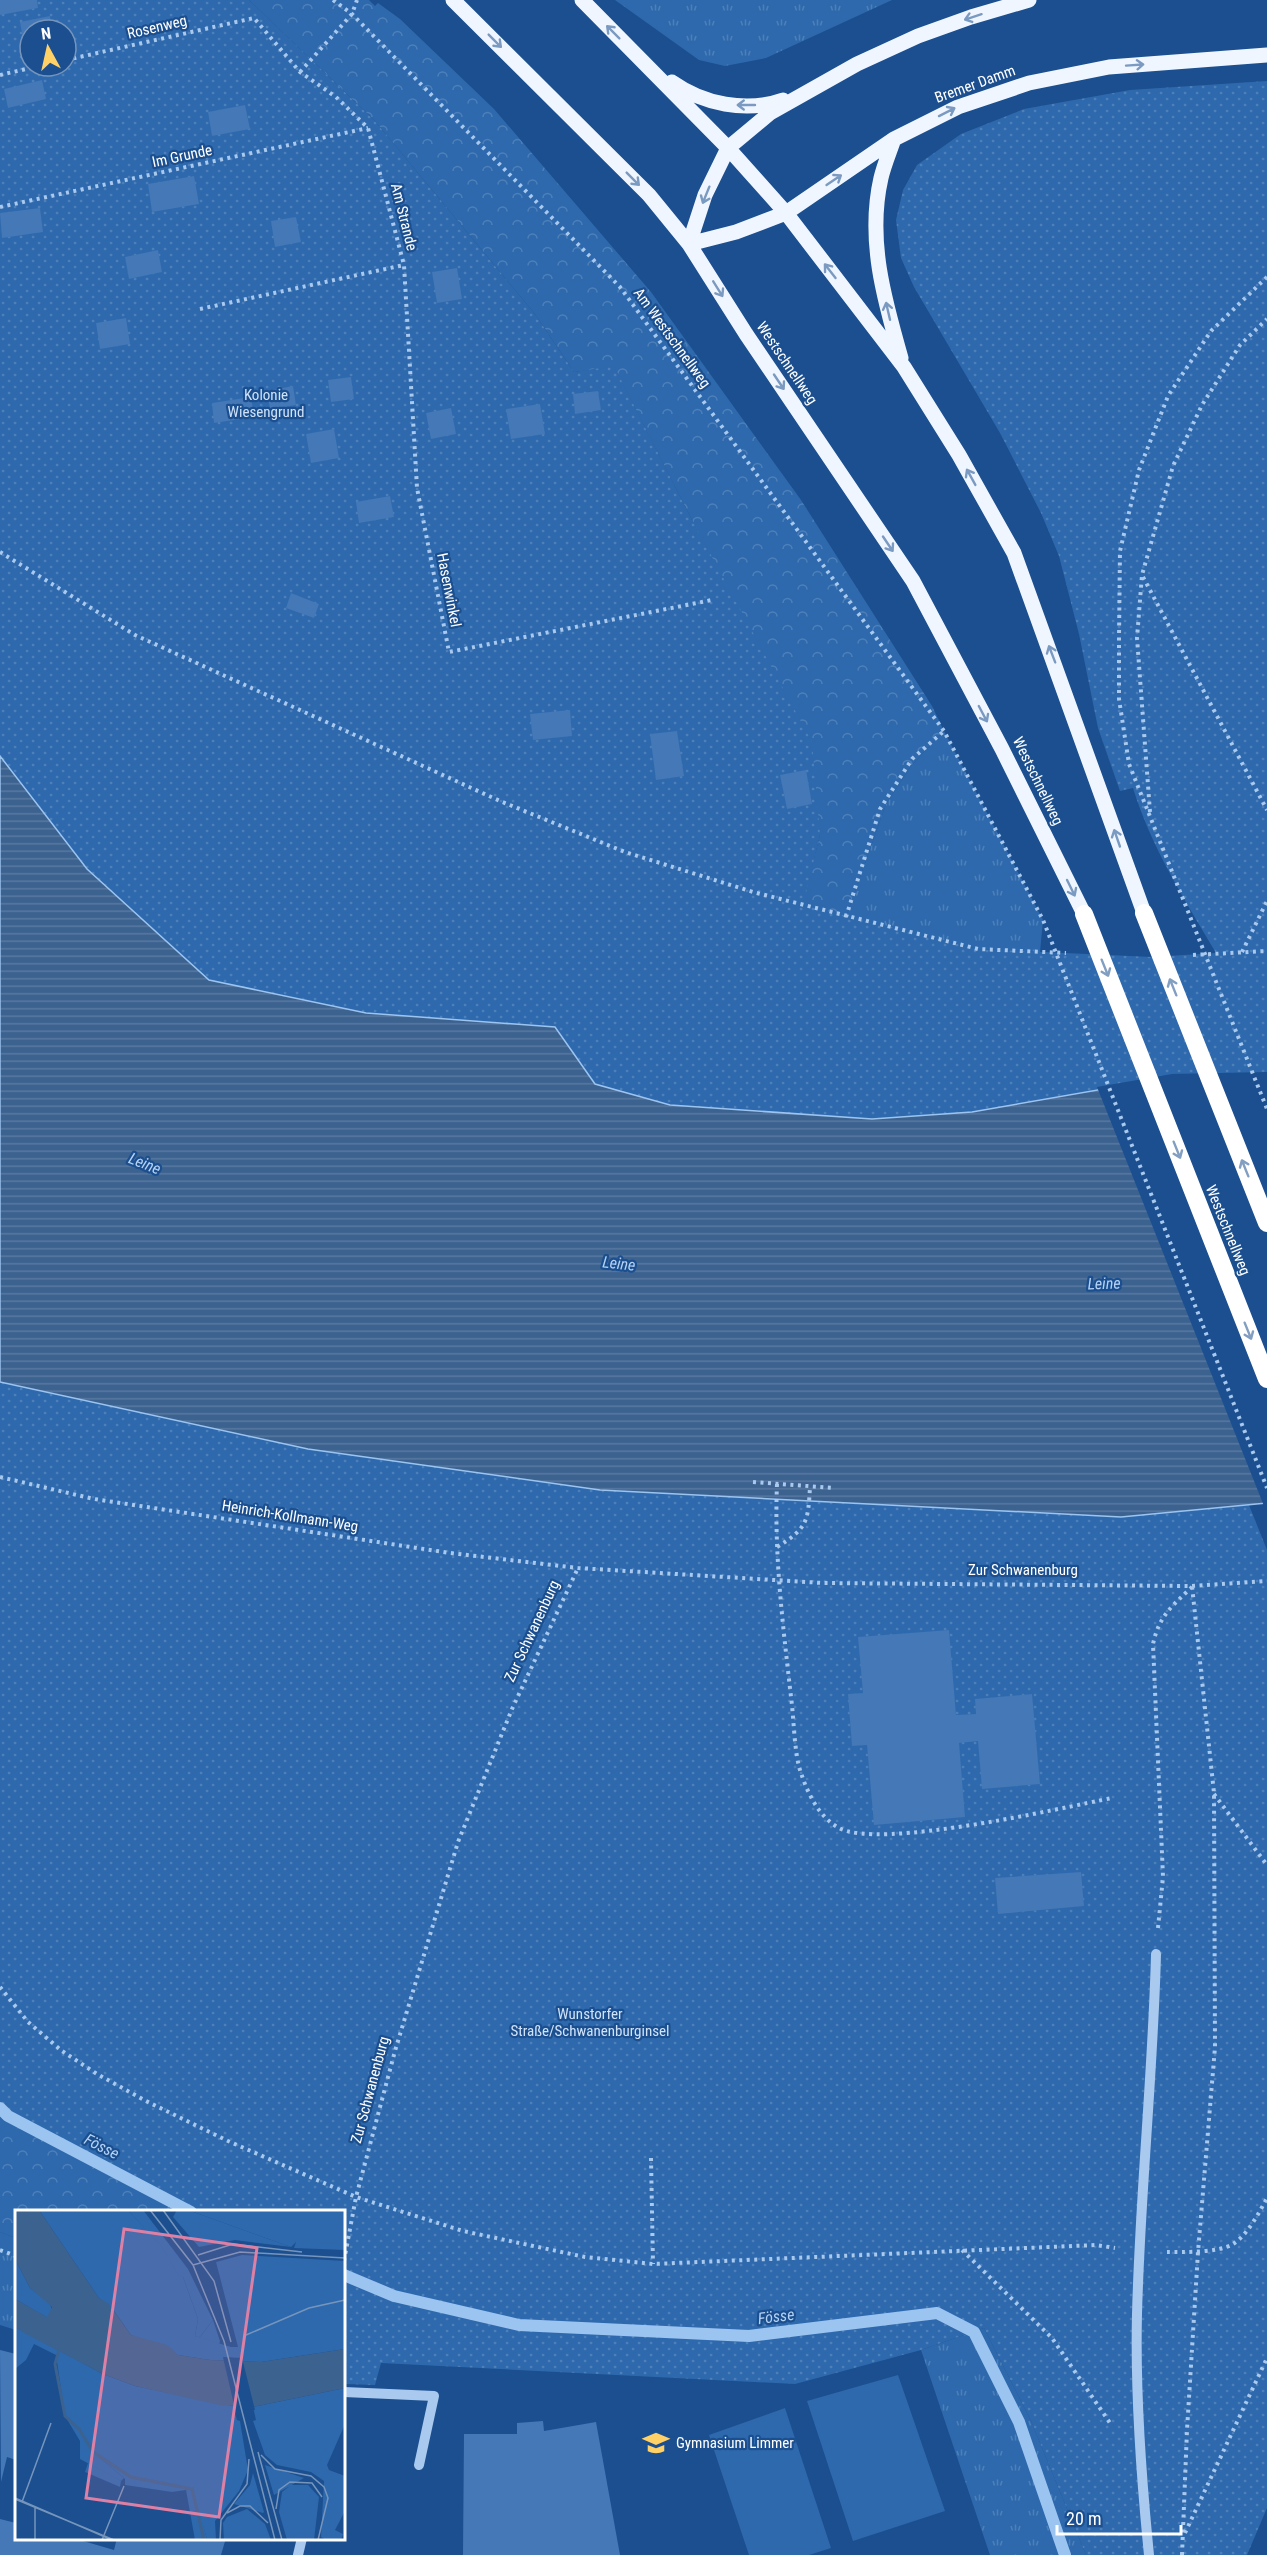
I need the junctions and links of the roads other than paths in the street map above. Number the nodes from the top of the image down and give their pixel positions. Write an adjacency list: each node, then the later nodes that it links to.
1 (453, 0): 10 (main road, Westschnellweg, one-way to 10)
2 (582, 0): 5 (main road, one-way to 2)
3 (1029, 0): 6 (main road, one-way to 6)
4 (1267, 55): 7 (main road, Bremer Damm, one-way to 4)
5 (642, 61): 6 (main road, one-way to 5); 8 (main road)
6 (802, 93): 8 (main road)
7 (894, 139): 9 (main road, Bremer Damm, one-way to 7); 11 (main road, one-way to 7)
8 (728, 148): 9 (main road); 10 (main road, one-way to 10)
9 (786, 213): 10 (main road, Bremer Damm); 11 (main road, one-way to 9)
10 (690, 244): 13 (main road, Westschnellweg, one-way to 13)
11 (904, 368): 12 (main road, one-way to 11)
12 (1144, 913): 14 (highway, one-way to 12)
13 (1084, 914): 15 (highway, Westschnellweg, one-way to 15)
14 (1267, 1223)
15 (1267, 1379)
16 (1156, 1954): 21 (street)
17 (345, 2392): 18 (street)
18 (419, 2465)
19 (302, 2540): 20 (street)
20 (298, 2555)
21 (1149, 2555)

